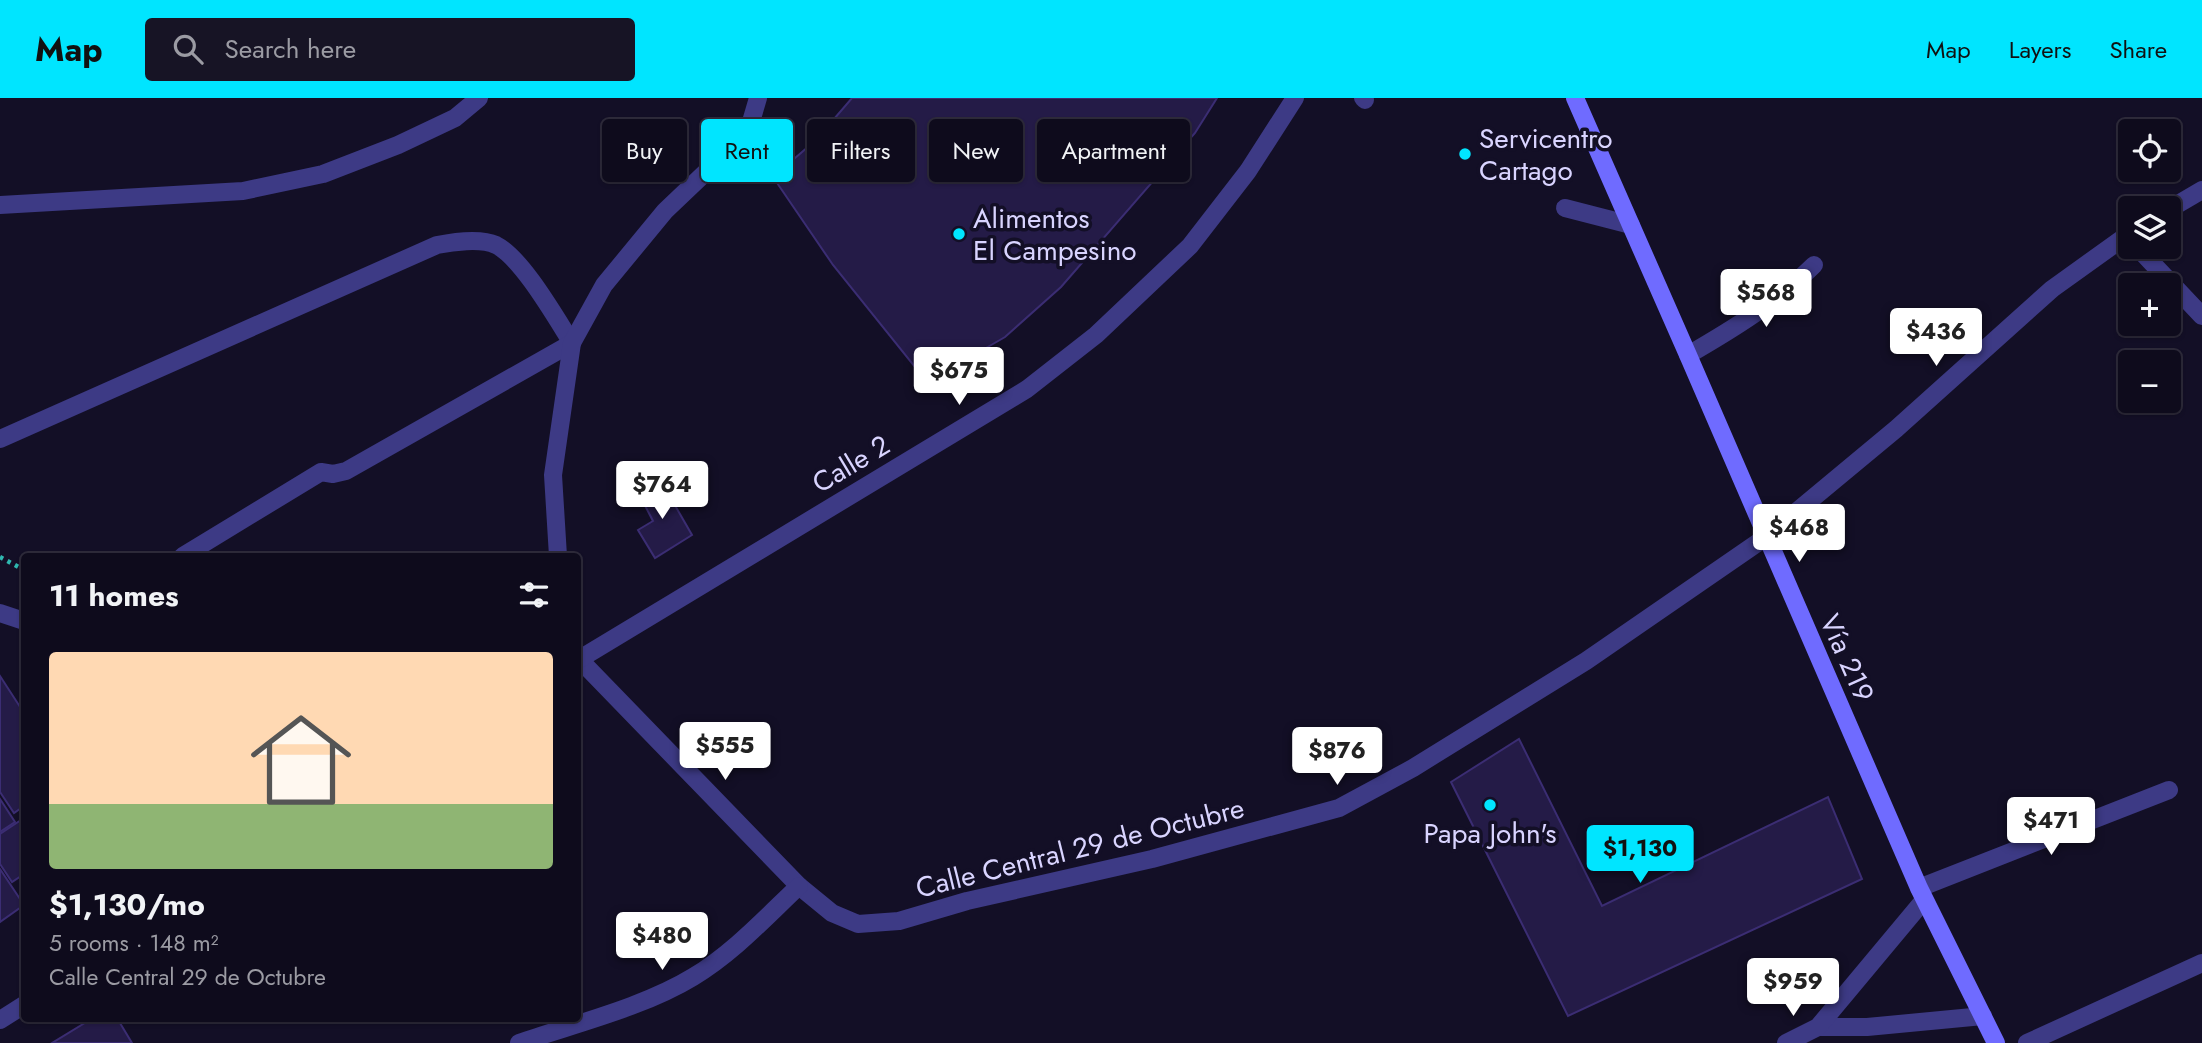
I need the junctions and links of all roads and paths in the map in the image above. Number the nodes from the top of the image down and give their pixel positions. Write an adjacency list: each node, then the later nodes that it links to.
1 (479, 98): 7 (street)
2 (758, 98): 14 (street)
3 (1295, 98): 24 (street, Calle 2)
4 (1575, 98): 9 (main road, Vía 219)
5 (2202, 190): 6 (street)
6 (2181, 202)
7 (0, 205)
8 (1565, 208): 9 (street)
9 (1631, 225): 15 (main road, Vía 219)
10 (2118, 247): 17 (street, Calle Central 29 de Octubre)
11 (2149, 259): 13 (street)
12 (1814, 265): 15 (street)
13 (2202, 316)
14 (572, 343): 16 (street); 18 (street); 19 (street)
15 (1688, 355): 17 (main road, Vía 219)
16 (0, 439)
17 (1766, 537): 27 (street, Calle Central 29 de Octubre); 28 (main road, Vía 219)
18 (188, 553)
19 (558, 553)
20 (0, 557): 21 (path)
21 (21, 568)
22 (0, 613): 23 (street)
23 (21, 620)
24 (581, 655)
25 (581, 660): 27 (street, Calle Central 29 de Octubre)
26 (2169, 790): 28 (street)
27 (799, 886): 33 (street)
28 (1922, 894): 31 (main road, Vía 219); 35 (street)
29 (2202, 963): 39 (street)
30 (21, 1007): 32 (street)
31 (1983, 1016): 35 (street); 38 (main road, Vía 219)
32 (0, 1020)
33 (581, 1021)
34 (580, 1022): 36 (street)
35 (1818, 1027): 37 (street)
36 (519, 1043)
37 (1786, 1043)
38 (1996, 1043)
39 (2027, 1043)

